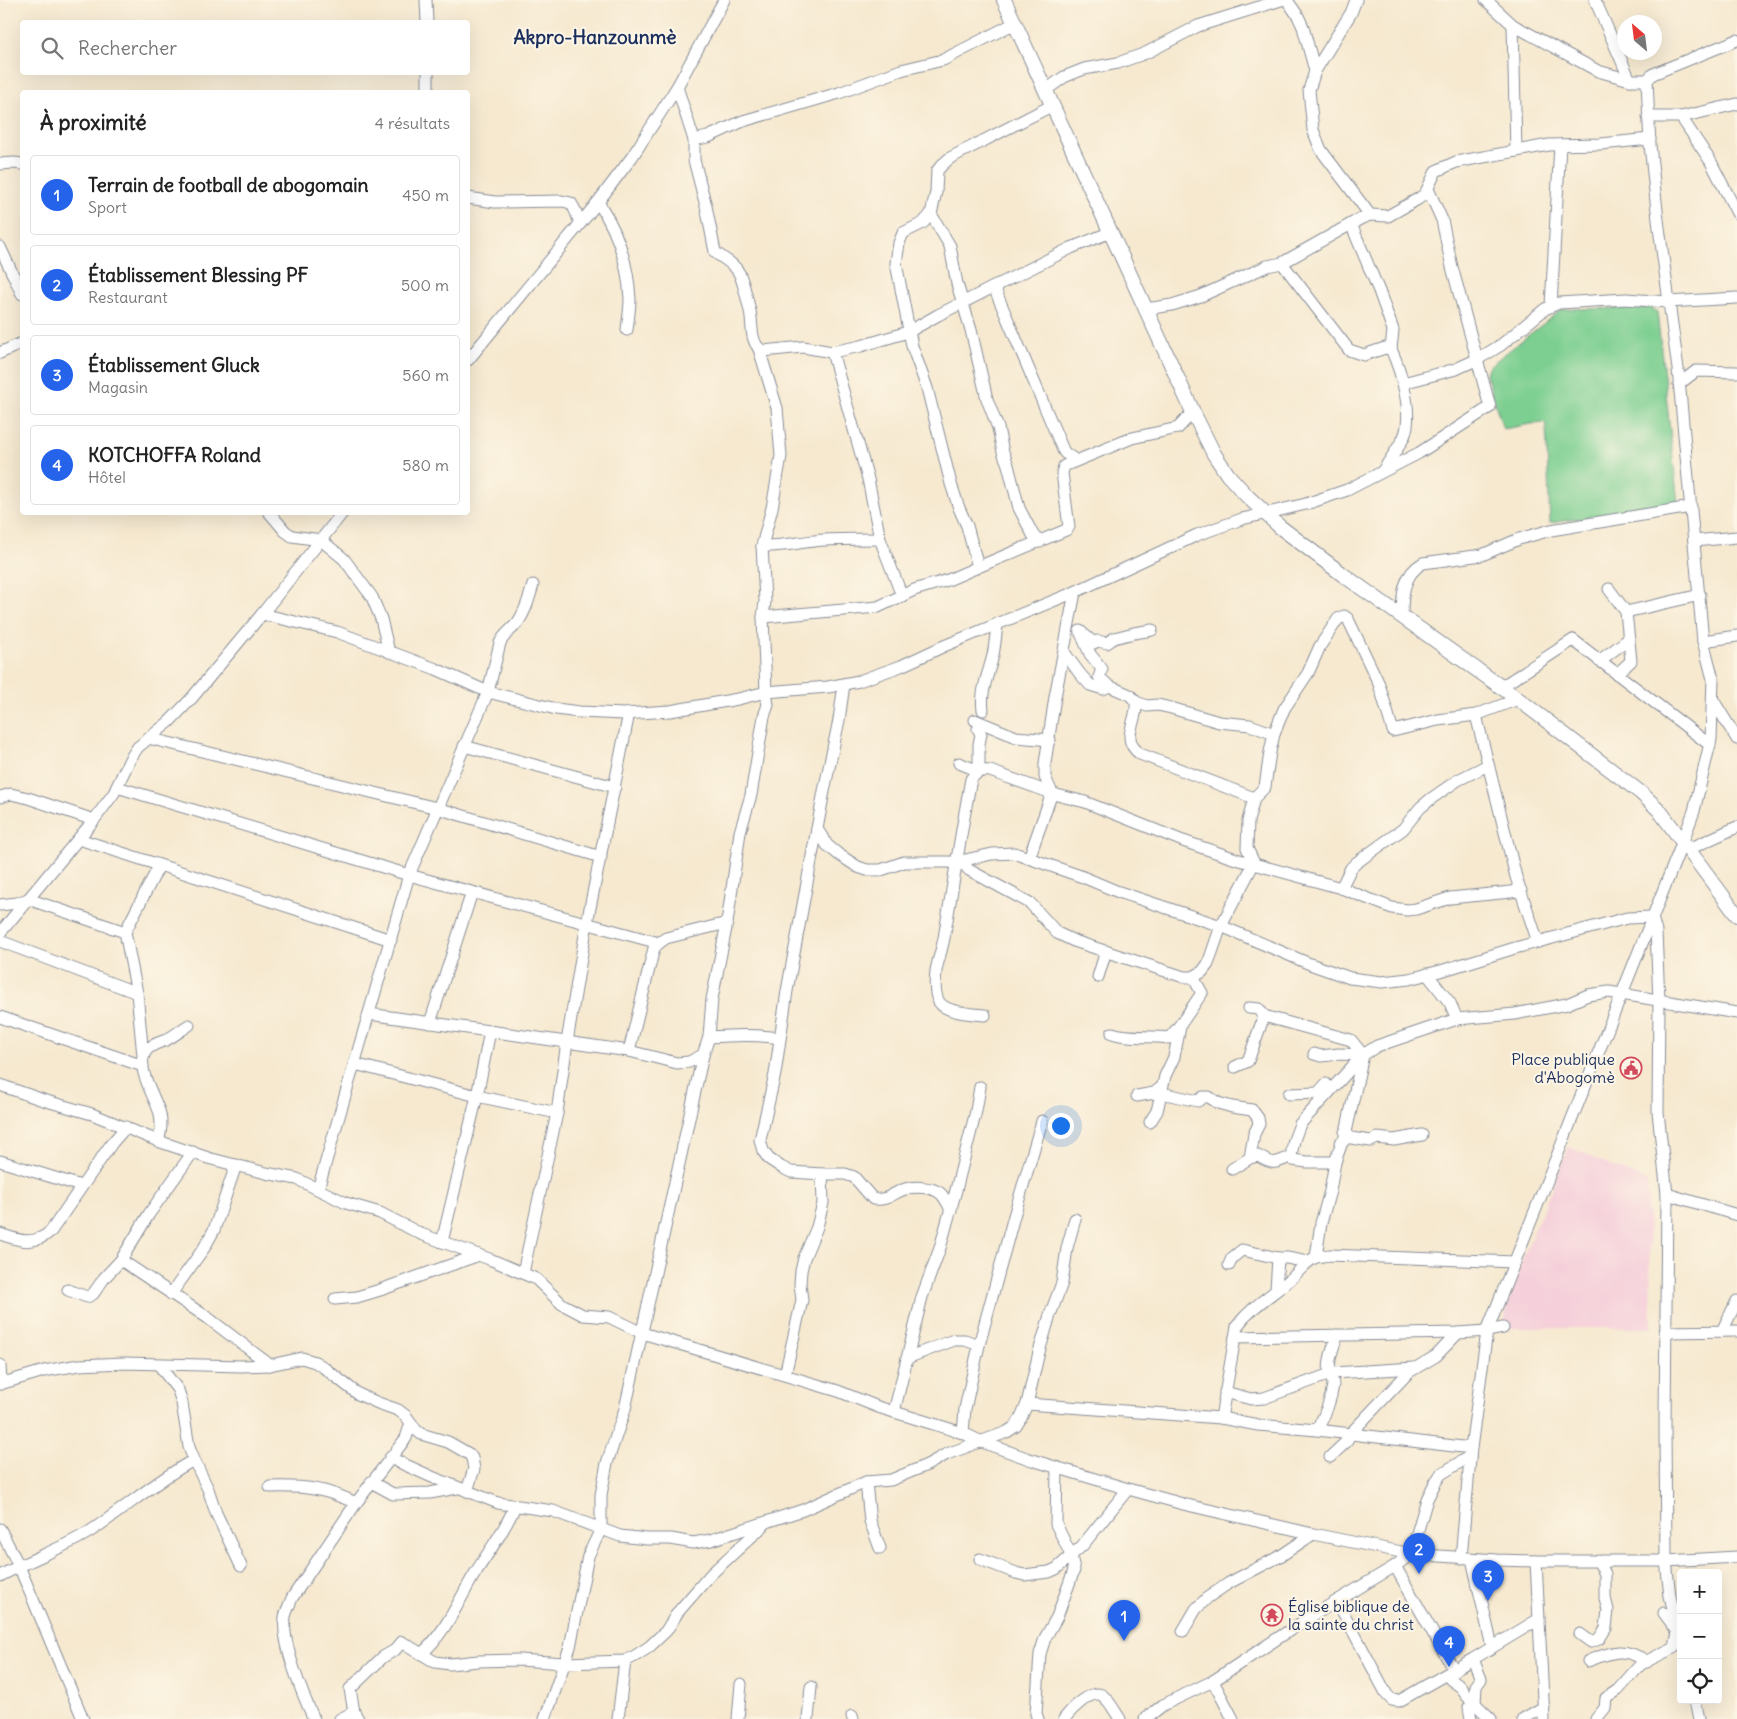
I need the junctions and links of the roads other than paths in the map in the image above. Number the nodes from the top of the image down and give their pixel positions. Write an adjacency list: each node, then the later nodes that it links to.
1 (426, 0): 9 (street)
2 (724, 0): 17 (street)
3 (1004, 0): 10 (main road)
4 (1281, 0): 19 (street)
5 (1287, 0): 13 (street)
6 (1356, 0): 13 (street)
7 (1486, 0): 11 (street)
8 (1595, 0): 15 (street)
9 (427, 20)
10 (1015, 23): 19 (main road); 25 (street)
11 (1513, 24): 15 (street); 27 (street)
12 (1737, 40): 16 (street)
13 (1315, 72): 35 (street)
14 (428, 75): 18 (street)
15 (1630, 80): 16 (street)
16 (1647, 80): 22 (street)
17 (677, 88): 25 (street); 32 (street)
18 (428, 90)
19 (1046, 90): 21 (main road)
20 (1737, 104): 23 (street)
21 (1053, 105): 34 (street); 38 (main road)
22 (1648, 117): 23 (street); 24 (street)
23 (1681, 117): 33 (street)
24 (1650, 139): 26 (street); 45 (street)
25 (694, 140): 51 (street)
26 (1560, 145): 27 (street); 46 (street)
27 (1516, 151): 30 (street)
28 (0, 164): 29 (street)
29 (20, 164)
30 (1428, 189): 35 (street); 57 (street)
31 (470, 198): 36 (street)
32 (598, 202): 36 (street); 48 (street)
33 (1737, 213)
34 (932, 214): 44 (street); 49 (street)
35 (1370, 215): 37 (street)
36 (580, 223): 56 (street)
37 (1352, 224): 40 (street); 52 (street)
38 (1111, 232): 41 (street); 47 (main road)
39 (0, 248): 42 (street)
40 (1282, 263): 47 (street); 52 (street)
41 (994, 288): 44 (street); 63 (street)
42 (20, 290)
43 (1737, 298): 45 (street)
44 (963, 302): 49 (street); 73 (street)
45 (1668, 302): 46 (street); 55 (street)
46 (1551, 306): 57 (street)
47 (1146, 309): 62 (main road)
48 (627, 330)
49 (908, 332): 53 (street); 75 (street)
50 (20, 344): 54 (street)
51 (759, 349): 53 (street); 74 (street)
52 (1392, 349): 60 (street)
53 (832, 352): 70 (street)
54 (0, 353)
55 (1676, 355): 58 (street); 61 (street)
56 (470, 358)
57 (1478, 359): 60 (street); 64 (street)
58 (1696, 370): 59 (street); 61 (street)
59 (1737, 372)
60 (1403, 383): 64 (street)
61 (1679, 384): 65 (street)
62 (1193, 412): 63 (street); 66 (main road)
63 (1069, 460): 73 (street)
64 (1382, 472): 66 (street)
65 (1691, 507): 72 (street); 83 (street)
66 (1264, 513): 78 (street); 83 (main road)
67 (272, 515): 71 (street)
68 (340, 515): 71 (street)
69 (1737, 537): 72 (street)
70 (880, 539): 74 (street); 80 (street)
71 (321, 540): 82 (street); 92 (street)
72 (1694, 541): 79 (street)
73 (1040, 542): 75 (street)
74 (762, 546): 84 (street)
75 (978, 567): 80 (street)
76 (533, 585): 99 (street)
77 (1609, 588): 81 (street)
78 (1075, 592): 85 (street); 86 (street)
79 (1700, 595): 81 (street); 91 (street)
80 (902, 596): 84 (street)
81 (1626, 612): 90 (street)
82 (262, 614): 92 (street); 108 (street)
83 (1402, 616): 98 (main road)
84 (763, 617): 100 (street)
85 (997, 624): 96 (street); 104 (street)
86 (1069, 625): 88 (street); 93 (street)
87 (1152, 630): 88 (street)
88 (1080, 631): 97 (street)
89 (1737, 636): 91 (street)
90 (1629, 639): 94 (street); 95 (street)
91 (1703, 640): 102 (street)
92 (389, 652): 99 (street)
93 (1064, 652): 97 (street); 110 (street)
94 (1599, 661): 95 (street); 98 (street)
95 (1617, 674): 111 (street)
96 (844, 684): 100 (street); 126 (street)
97 (1109, 686): 103 (street)
98 (1501, 687): 101 (main road)
99 (488, 692): 105 (street); 112 (street)
100 (766, 692): 105 (street); 145 (street)
101 (1518, 699): 106 (street); 129 (main road)
102 (1713, 700): 109 (street); 111 (street)
103 (1136, 702): 107 (street); 122 (street)
104 (983, 710)
105 (630, 713): 119 (street)
106 (1476, 715): 107 (street); 114 (street)
107 (1274, 734): 122 (street)
108 (148, 738): 117 (street); 123 (street)
109 (1737, 739)
110 (1050, 740): 115 (street); 116 (street)
111 (1710, 745): 129 (street)
112 (464, 746): 119 (street); 123 (street)
113 (959, 763): 115 (street)
114 (1488, 765): 137 (street); 138 (street)
115 (979, 771): 118 (street); 133 (street)
116 (1045, 777): 118 (street); 120 (street)
117 (118, 786): 124 (street); 136 (street)
118 (1033, 786): 120 (street)
119 (614, 788): 131 (street)
120 (1052, 793): 132 (street); 134 (street)
121 (0, 797): 124 (street)
122 (1254, 798): 134 (street)
123 (437, 808): 131 (street); 136 (street)
124 (94, 820): 127 (street)
125 (1737, 827): 129 (street)
126 (817, 829): 128 (street); 130 (street)
127 (78, 839): 135 (street); 140 (street)
128 (827, 845): 130 (street); 133 (street)
129 (1686, 845): 142 (main road); 143 (street)
130 (814, 848): 173 (street)
131 (601, 857): 144 (street)
132 (1030, 858): 133 (street); 146 (street)
133 (958, 862): 153 (street); 163 (street)
134 (1254, 863): 137 (street); 146 (street)
135 (159, 866): 147 (street); 149 (street)
136 (409, 875): 139 (street); 149 (street)
137 (1341, 888): 138 (street)
138 (1520, 890): 151 (street)
139 (472, 892): 144 (street); 167 (street)
140 (28, 899): 141 (street); 147 (street); 148 (street)
141 (0, 905)
142 (1737, 915)
143 (1652, 917): 151 (street); 158 (street); 159 (street)
144 (587, 923): 152 (street); 174 (street)
145 (727, 923): 152 (street); 172 (street)
146 (1222, 926): 154 (street); 156 (street)
147 (125, 932): 157 (street)
148 (0, 933)
149 (391, 940): 162 (street)
150 (0, 941): 157 (street)
151 (1538, 942): 154 (street)
152 (659, 943): 175 (street)
153 (1106, 951): 155 (street); 156 (street)
154 (1427, 974): 166 (street)
155 (1098, 977)
156 (1193, 977): 169 (street)
157 (137, 993): 179 (street)
158 (1622, 994): 159 (street); 166 (street); 215 (street)
159 (1659, 1000): 161 (street); 205 (street)
160 (1249, 1008): 164 (street)
161 (1737, 1013)
162 (369, 1014): 167 (street); 180 (street)
163 (985, 1015)
164 (1264, 1016): 178 (street); 181 (street)
165 (0, 1017): 179 (street)
166 (1457, 1019): 178 (street)
167 (430, 1023): 170 (street)
168 (189, 1025): 179 (street)
169 (1180, 1027): 171 (street); 184 (street)
170 (490, 1031): 174 (street); 186 (street)
171 (1112, 1034)
172 (709, 1037): 173 (street); 177 (street)
173 (780, 1038): 202 (street)
174 (567, 1042): 175 (street); 188 (street)
175 (629, 1051): 177 (street)
176 (1314, 1054): 178 (street)
177 (703, 1055): 228 (street)
178 (1358, 1055): 185 (street); 192 (street); 196 (street)
179 (143, 1061): 194 (street)
180 (355, 1064): 186 (street); 204 (street)
181 (1235, 1067)
182 (0, 1085): 191 (street)
183 (980, 1087): 206 (street)
184 (1161, 1090): 187 (street); 190 (street); 197 (street)
185 (1289, 1094)
186 (477, 1096): 188 (street); 210 (street)
187 (1137, 1096)
188 (557, 1113): 217 (street)
189 (1042, 1121): 232 (street)
190 (1150, 1122)
191 (126, 1127): 194 (street); 203 (street)
192 (1345, 1132): 193 (street); 199 (street)
193 (1422, 1135)
194 (158, 1141): 195 (street)
195 (192, 1152): 200 (street); 214 (street)
196 (1291, 1156): 197 (street); 199 (street)
197 (1250, 1158): 201 (street)
198 (0, 1161): 203 (street)
199 (1335, 1162): 213 (street)
200 (236, 1165): 204 (street); 220 (street)
201 (1232, 1170)
202 (822, 1174): 206 (street); 239 (street)
203 (81, 1186): 209 (street)
204 (318, 1189): 210 (street)
205 (1666, 1194): 207 (street); 227 (street)
206 (951, 1210): 233 (street)
207 (1737, 1215)
208 (1075, 1219): 242 (street)
209 (0, 1234)
210 (442, 1242): 211 (street)
211 (478, 1256): 217 (street); 221 (street)
212 (1278, 1258): 213 (street); 216 (street); 219 (street)
213 (1312, 1259): 215 (street); 219 (street)
214 (121, 1260): 218 (street); 220 (street)
215 (1515, 1262): 226 (street)
216 (1229, 1264)
217 (523, 1273): 228 (street)
218 (68, 1290)
219 (1276, 1290): 231 (street)
220 (171, 1294): 236 (street)
221 (335, 1299)
222 (1737, 1301): 224 (street)
223 (1503, 1328): 226 (street)
224 (1722, 1331): 225 (street); 227 (street)
225 (1737, 1331)
226 (1487, 1332): 229 (street); 250 (street)
227 (1665, 1332): 276 (street)
228 (642, 1333): 239 (street); 266 (street)
229 (1458, 1333): 230 (street); 237 (street)
230 (1337, 1335): 231 (street); 238 (street)
231 (1234, 1337): 241 (street)
232 (979, 1345): 233 (street); 247 (street)
233 (907, 1358): 243 (street)
234 (0, 1365): 240 (street)
235 (159, 1365): 236 (street); 240 (street); 253 (street)
236 (270, 1365): 245 (street)
237 (1415, 1368): 238 (street); 248 (street)
238 (1330, 1374): 241 (street); 246 (street)
239 (785, 1375): 243 (street)
240 (0, 1384)
241 (1226, 1392): 244 (street)
242 (1027, 1404): 244 (street); 249 (street)
243 (894, 1412): 247 (street)
244 (1221, 1418): 246 (street)
245 (411, 1423): 252 (street); 259 (street)
246 (1317, 1430): 248 (street)
247 (962, 1433): 249 (street)
248 (1350, 1434): 250 (street); 251 (street)
249 (982, 1442): 254 (street); 257 (street)
250 (1470, 1452): 269 (street); 272 (street)
251 (1330, 1456)
252 (390, 1458): 255 (street); 256 (street)
253 (194, 1460): 277 (street); 278 (street)
254 (1057, 1468): 260 (street); 270 (street)
255 (420, 1472): 259 (street); 261 (street)
256 (371, 1482): 261 (street); 262 (street)
257 (866, 1482): 264 (street); 268 (street)
258 (270, 1487): 262 (street)
259 (463, 1489): 261 (street); 263 (street)
260 (1128, 1489): 267 (street); 270 (street)
261 (430, 1493)
262 (356, 1503): 305 (street)
263 (515, 1506): 266 (street); 290 (street)
264 (767, 1522): 266 (street); 292 (street)
265 (0, 1529): 277 (street)
266 (598, 1534): 295 (street)
267 (1312, 1534): 269 (street); 285 (street)
268 (880, 1548)
269 (1411, 1554): 272 (street); 279 (street)
270 (1071, 1555): 273 (street); 311 (street)
271 (1737, 1557): 276 (street)
272 (1466, 1558): 275 (street); 289 (street)
273 (980, 1559)
274 (1598, 1560): 275 (street); 276 (street); 287 (street)
275 (1536, 1561): 283 (street)
276 (1666, 1561): 284 (street)
277 (19, 1566): 280 (street); 304 (street)
278 (241, 1566)
279 (1395, 1566): 281 (street); 296 (street)
280 (0, 1576)
281 (1337, 1601): 296 (street); 297 (street)
282 (1664, 1613): 286 (street)
283 (1539, 1619): 289 (street); 302 (street)
284 (1677, 1625)
285 (1183, 1631)
286 (1677, 1632)
287 (1580, 1634)
288 (1677, 1643): 294 (street)
289 (1492, 1648): 291 (street)
290 (421, 1654): 295 (street); 303 (street)
291 (1473, 1659): 296 (street); 300 (street)
292 (625, 1660): 295 (street); 308 (street)
293 (1588, 1661): 294 (street)
294 (1647, 1662): 320 (street)
295 (565, 1663): 307 (street)
296 (1454, 1670): 300 (street)
297 (1213, 1681): 314 (street); 315 (street)
298 (741, 1684): 309 (street)
299 (811, 1687): 310 (street)
300 (1475, 1703): 316 (street); 317 (street)
301 (1696, 1704): 321 (street)
302 (1544, 1707): 318 (street); 319 (street)
303 (356, 1715): 306 (street)
304 (83, 1719)
305 (314, 1719)
306 (340, 1719)
307 (544, 1719)
308 (618, 1719)
309 (738, 1719)
310 (808, 1719)
311 (1038, 1719)
312 (1064, 1719): 313 (street)
313 (1120, 1719)
314 (1145, 1719)
315 (1234, 1719)
316 (1471, 1719)
317 (1491, 1719)
318 (1523, 1719)
319 (1544, 1719)
320 (1596, 1719)
321 (1699, 1719)

